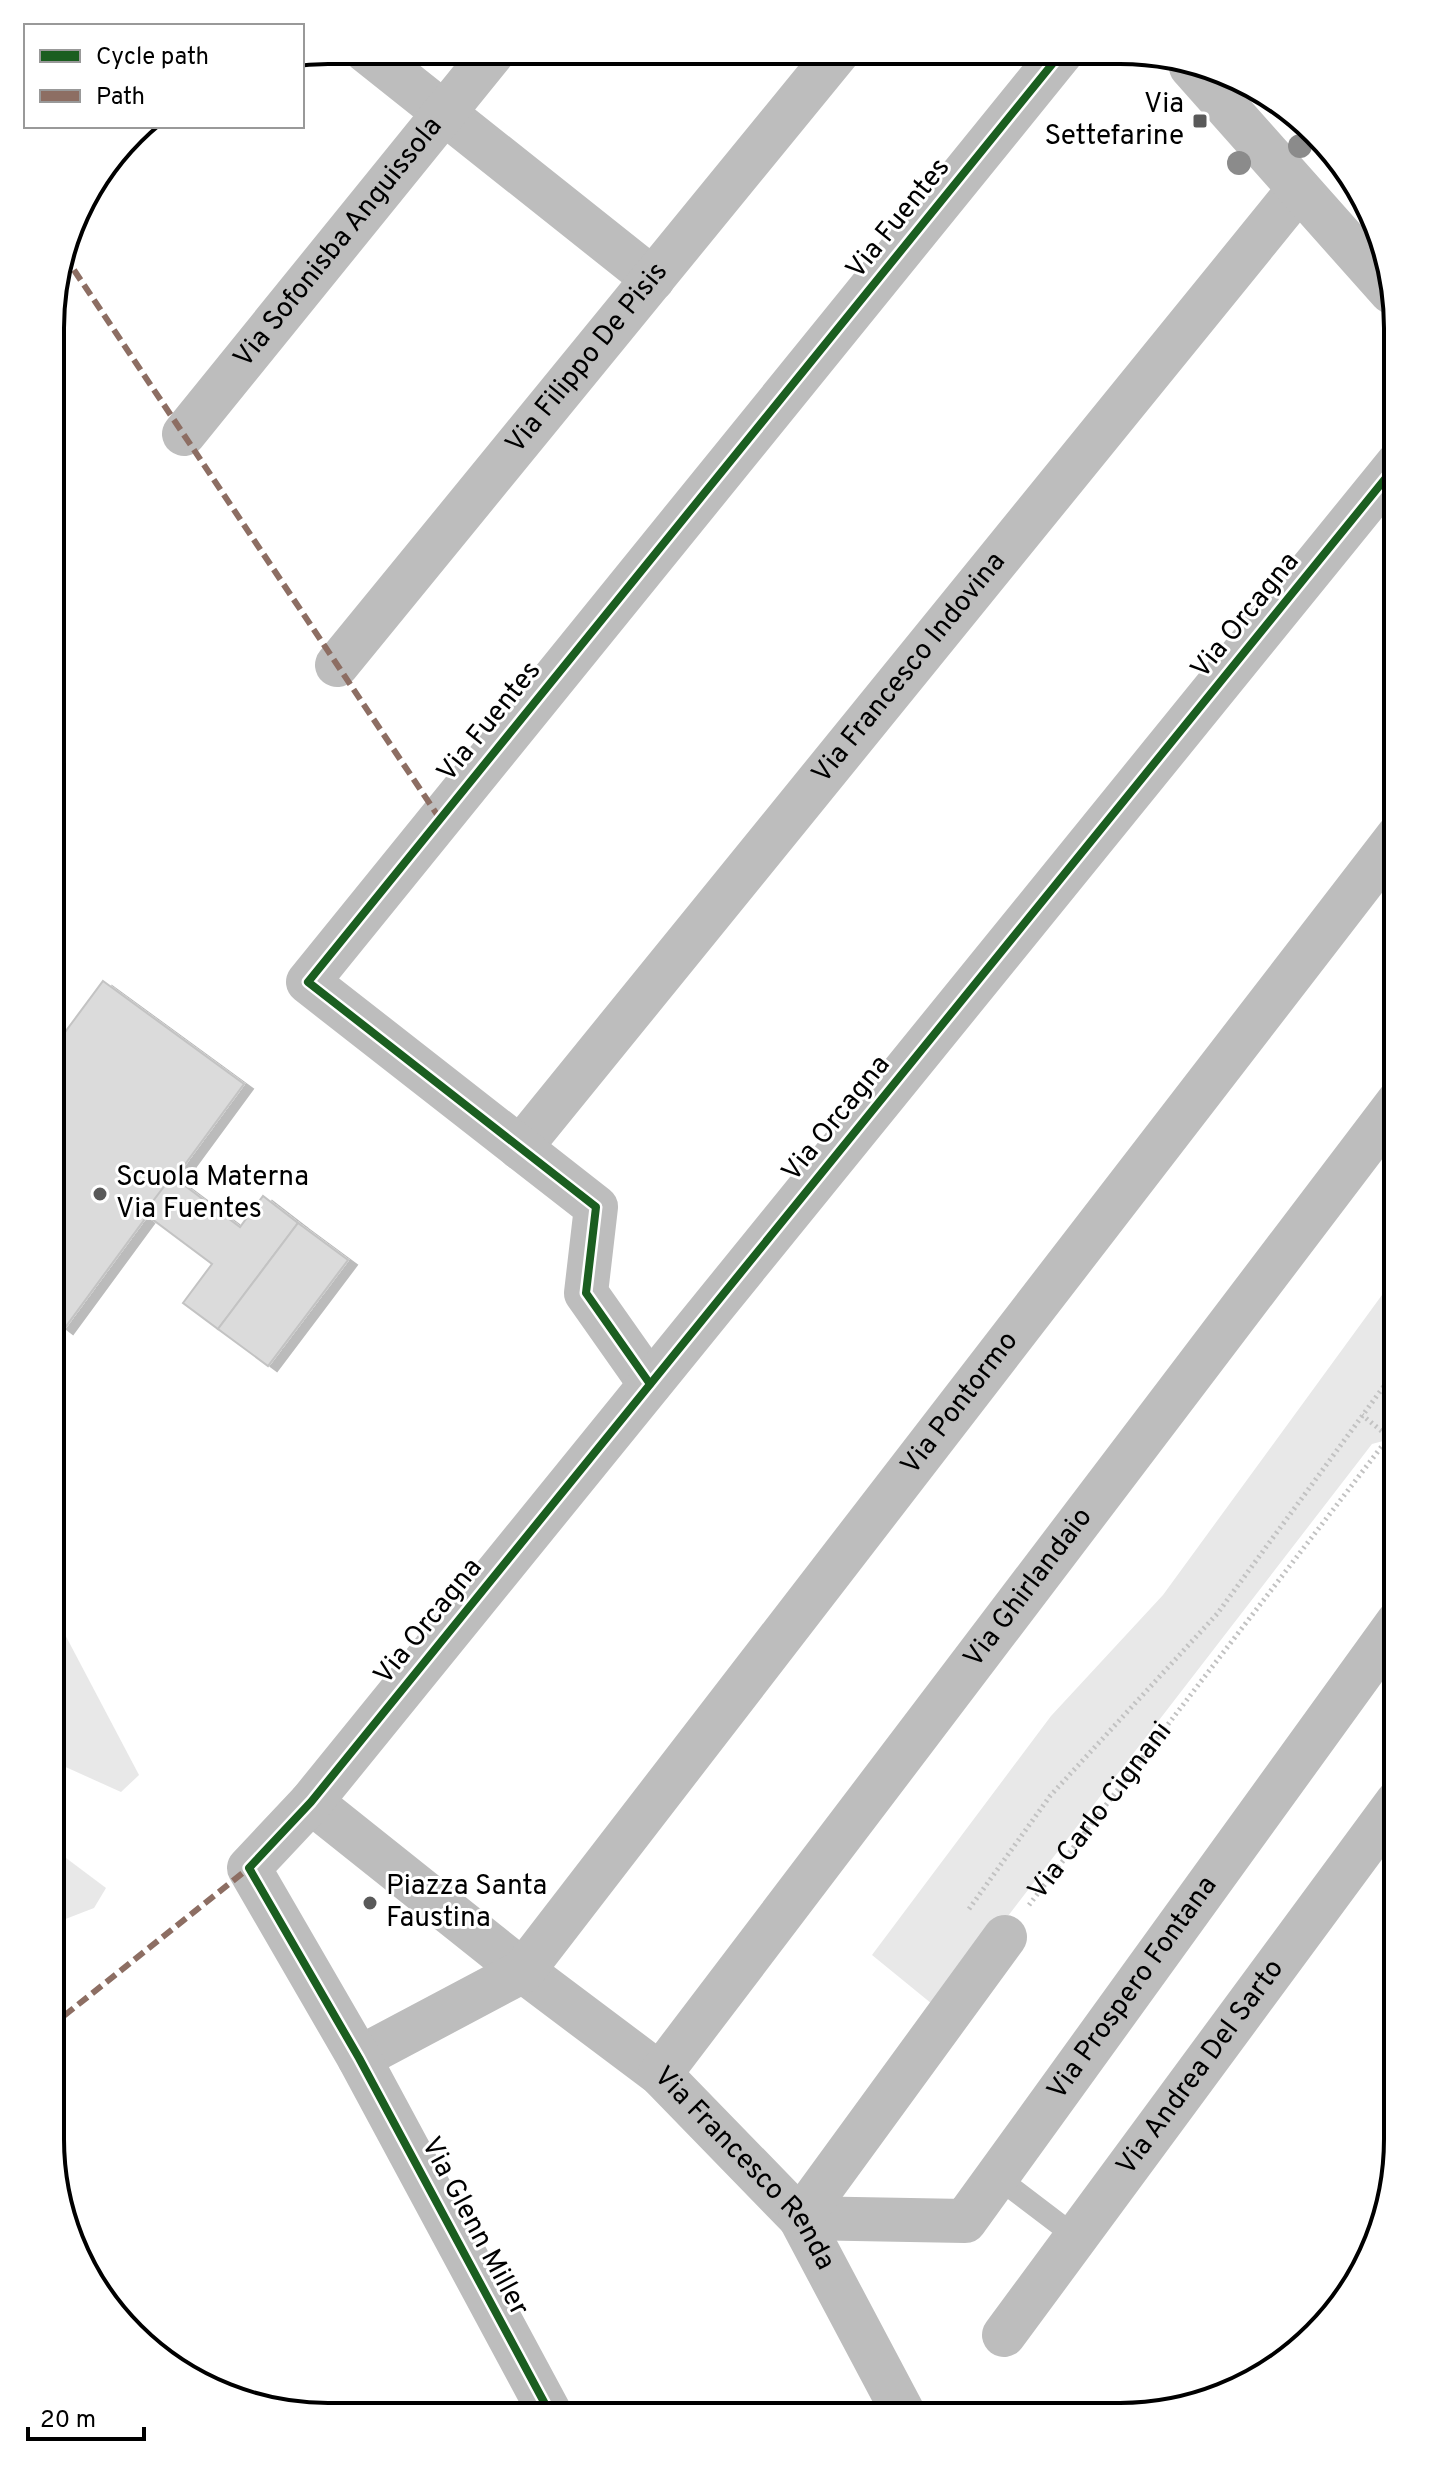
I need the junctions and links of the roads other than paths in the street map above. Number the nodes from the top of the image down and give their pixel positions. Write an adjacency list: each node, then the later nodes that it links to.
1 (383, 64): 6 (street)
2 (484, 64): 6 (street, Via Sofonisba Anguissola)
3 (828, 64): 8 (street, Via Filippo De Pisis)
4 (1052, 64): 15 (street, Via Fuentes)
5 (1210, 80): 7 (street)
6 (444, 113): 8 (street); 10 (street, Via Sofonisba Anguissola)
7 (1299, 189): 9 (street); 15 (street, Via Francesco Indovina)
8 (653, 279): 12 (street, Via Filippo De Pisis)
9 (1379, 279)
10 (184, 434)
11 (1384, 480): 16 (street, Via Orcagna)
12 (337, 665)
13 (1384, 855): 21 (street, Via Pontormo)
14 (1384, 1121): 23 (street, Via Ghirlandaio)
15 (520, 1148): 16 (street, Via Fuentes)
16 (650, 1384): 18 (street, Via Orcagna)
17 (1383, 1642): 24 (street, Via Prospero Fontana)
18 (311, 1802): 21 (street); 22 (street)
19 (1383, 1821): 26 (street, Via Andrea Del Sarto)
20 (1005, 1937): 25 (street)
21 (523, 1971): 22 (street); 23 (street, Via Francesco Renda)
22 (359, 2058): 28 (street, Via Glenn Miller)
23 (660, 2074): 25 (street, Via Francesco Renda)
24 (997, 2177): 25 (street, Via Prospero Fontana); 26 (lane)
25 (800, 2218): 29 (street, Via Francesco Renda)
26 (1076, 2237): 27 (street, Via Andrea Del Sarto)
27 (1004, 2335)
28 (545, 2403)
29 (898, 2403)

